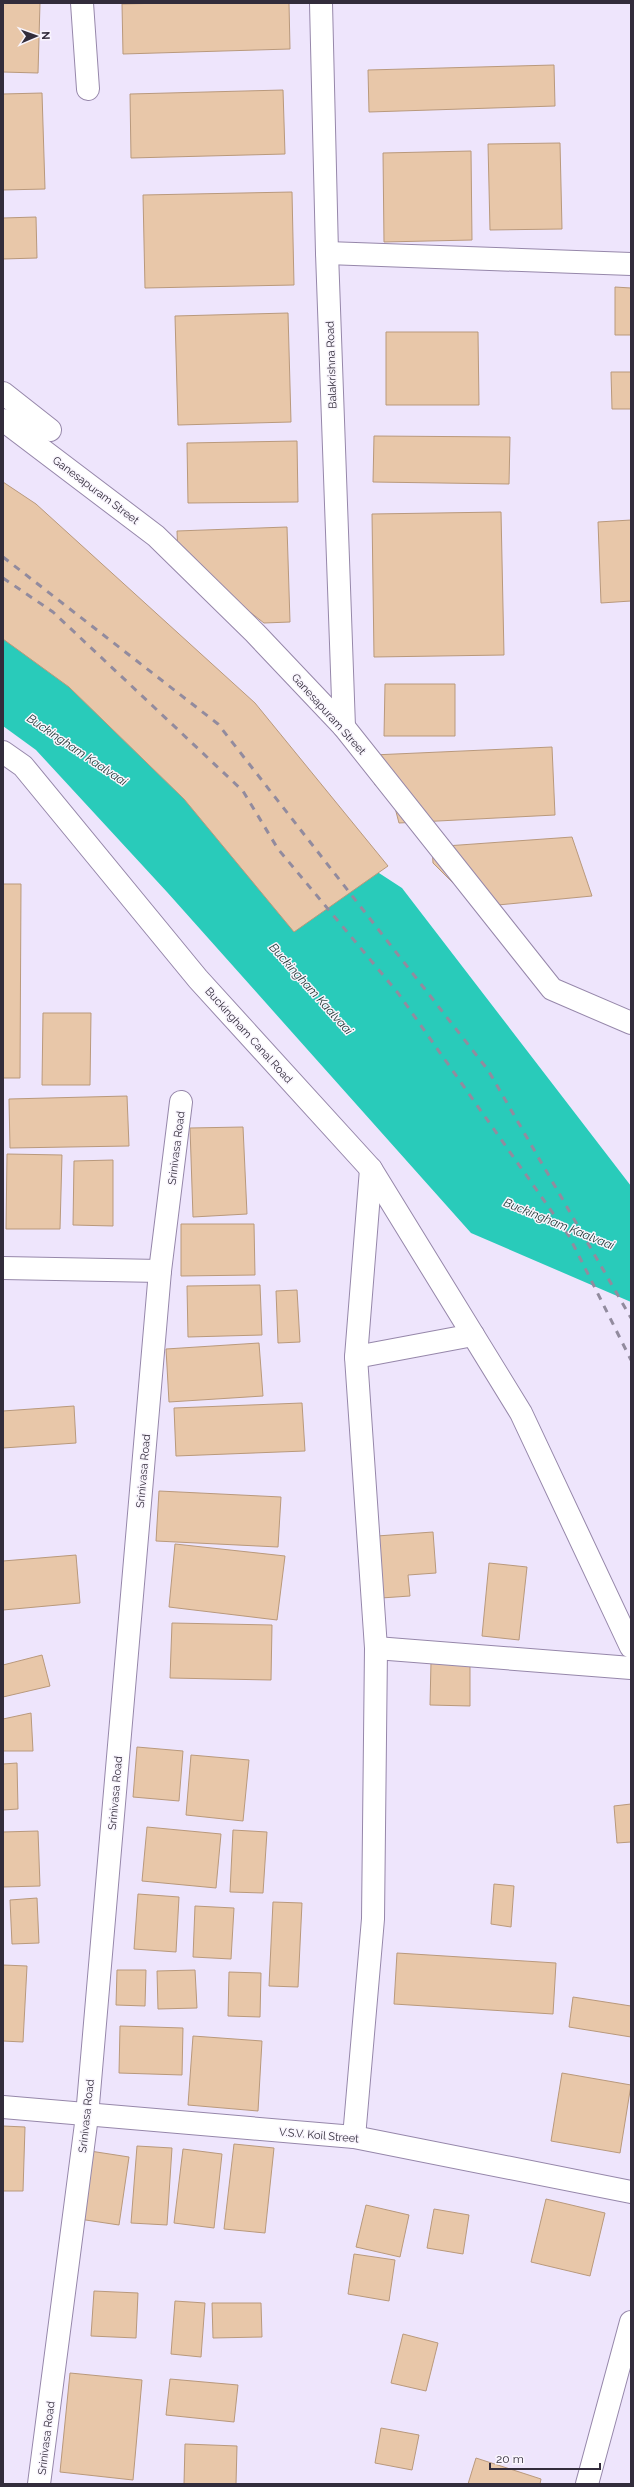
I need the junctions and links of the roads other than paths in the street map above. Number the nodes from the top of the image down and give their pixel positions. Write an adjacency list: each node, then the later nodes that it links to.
1 (82, 3): 3 (street)
2 (321, 3): 4 (street, Balakrishna Road)
3 (88, 89)
4 (327, 253): 5 (street); 9 (street, Balakrishna Road)
5 (631, 264)
6 (3, 393): 8 (street)
7 (3, 420): 9 (street, Ganesapuram Street)
8 (50, 430)
9 (344, 727): 11 (street, Ganesapuram Street)
10 (3, 752): 13 (street, Buckingham Canal Road)
11 (631, 1023)
12 (181, 1102): 15 (street, Srinivasa Road)
13 (371, 1169): 16 (street, Buckingham Canal Road); 17 (street)
14 (3, 1268): 15 (street)
15 (160, 1271): 22 (street, Srinivasa Road)
16 (473, 1334): 17 (street); 18 (street, Buckingham Canal Road)
17 (356, 1357): 19 (street)
18 (631, 1647)
19 (376, 1648): 20 (street); 23 (street)
20 (631, 1668)
21 (3, 2107): 22 (street, V.S.V. Koil Street)
22 (87, 2116): 23 (street, V.S.V. Koil Street); 26 (street, Srinivasa Road)
23 (354, 2137): 24 (street, V.S.V. Koil Street)
24 (631, 2192)
25 (631, 2322): 27 (street)
26 (40, 2484)
27 (587, 2484)

